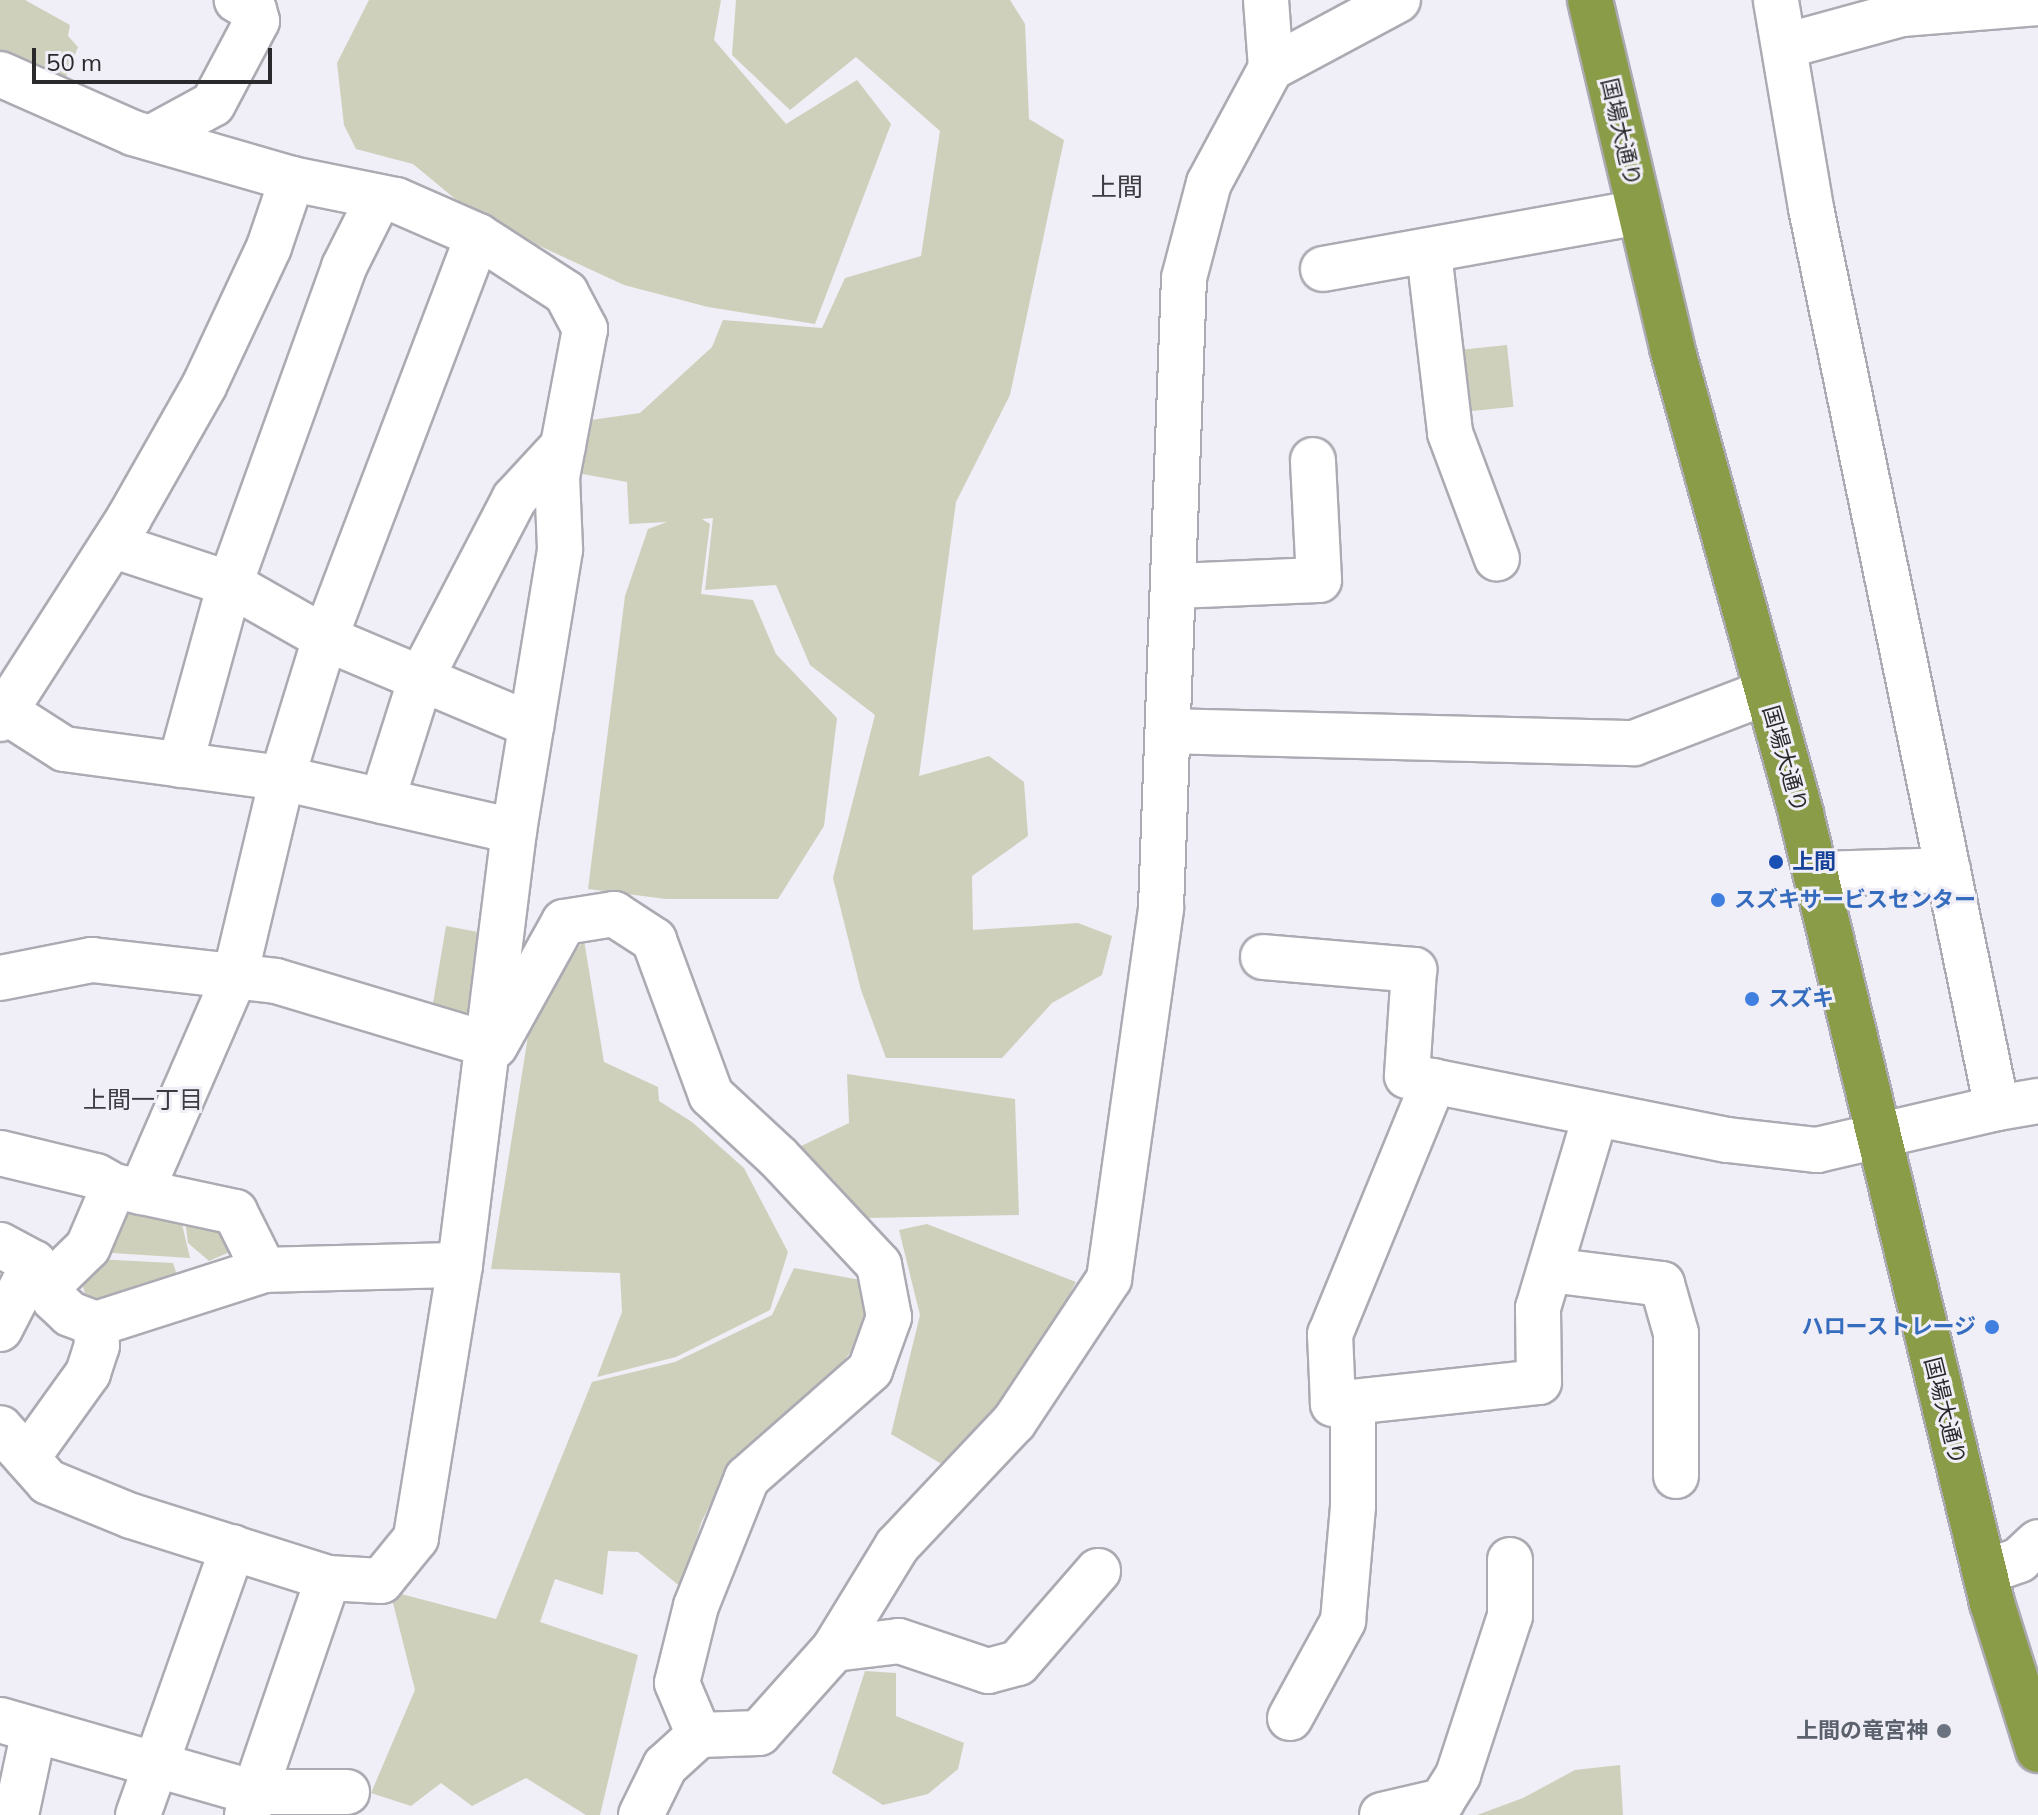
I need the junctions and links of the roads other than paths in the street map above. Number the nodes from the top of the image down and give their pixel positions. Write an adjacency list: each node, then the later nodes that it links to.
1 (237, 0): 10 (street)
2 (1266, 0): 8 (street)
3 (1398, 0): 8 (street)
4 (1590, 0): 13 (highway, 国場大通り)
5 (1776, 0): 7 (street)
6 (2038, 3): 7 (street)
7 (1785, 46): 33 (street)
8 (1271, 68): 22 (street)
9 (0, 74): 10 (street)
10 (152, 137): 11 (street)
11 (292, 179): 12 (street); 19 (street)
12 (379, 197): 14 (street); 21 (street)
13 (1640, 212): 15 (street); 25 (highway, 国場大通り)
14 (478, 236): 17 (street); 23 (street)
15 (1429, 253): 16 (street); 20 (street)
16 (1323, 269)
17 (563, 446): 24 (street); 27 (street)
18 (1313, 460): 22 (street)
19 (112, 545): 21 (street); 26 (street)
20 (1497, 559)
21 (230, 584): 23 (street); 29 (street)
22 (1175, 586): 28 (street)
23 (325, 638): 24 (street); 30 (street)
24 (421, 678): 27 (street); 31 (street)
25 (1767, 692): 28 (street); 34 (highway, 国場大通り)
26 (2, 713): 29 (street)
27 (531, 725): 32 (street)
28 (1168, 731): 60 (street)
29 (180, 765): 30 (street)
30 (282, 778): 31 (street); 36 (street)
31 (382, 801): 32 (street)
32 (514, 831): 38 (street)
33 (1948, 870): 34 (street); 40 (street)
34 (1816, 874): 42 (highway, 国場大通り)
35 (1263, 957): 39 (street)
36 (235, 976): 37 (street); 38 (street); 44 (street)
37 (0, 978)
38 (485, 1055): 46 (street); 63 (street)
39 (1434, 1081): 41 (street); 51 (street)
40 (2018, 1104): 42 (street)
41 (1596, 1114): 42 (street); 48 (street)
42 (1877, 1135): 58 (highway, 国場大通り)
43 (0, 1153): 44 (street)
44 (127, 1189): 45 (street); 47 (street)
45 (27, 1265): 49 (street); 50 (street)
46 (460, 1265): 47 (street); 59 (street)
47 (264, 1270): 49 (street)
48 (1550, 1270): 51 (street); 53 (street)
49 (96, 1324): 52 (street)
50 (0, 1329)
51 (1353, 1402): 61 (street)
52 (13, 1443): 55 (street)
53 (1676, 1476)
54 (2038, 1542): 58 (street)
55 (233, 1547): 59 (street); 65 (street)
56 (1510, 1560): 71 (street)
57 (1098, 1571): 60 (street)
58 (1985, 1572): 64 (highway, 国場大通り)
59 (328, 1578): 67 (street)
60 (834, 1649): 63 (street)
61 (1290, 1718)
62 (17, 1725): 65 (street); 68 (street)
63 (699, 1735): 70 (street)
64 (2038, 1750)
65 (152, 1767): 67 (street); 69 (street)
66 (347, 1792): 67 (street)
67 (249, 1803)
68 (16, 1815)
69 (138, 1815)
70 (641, 1815)
71 (1382, 1815)

